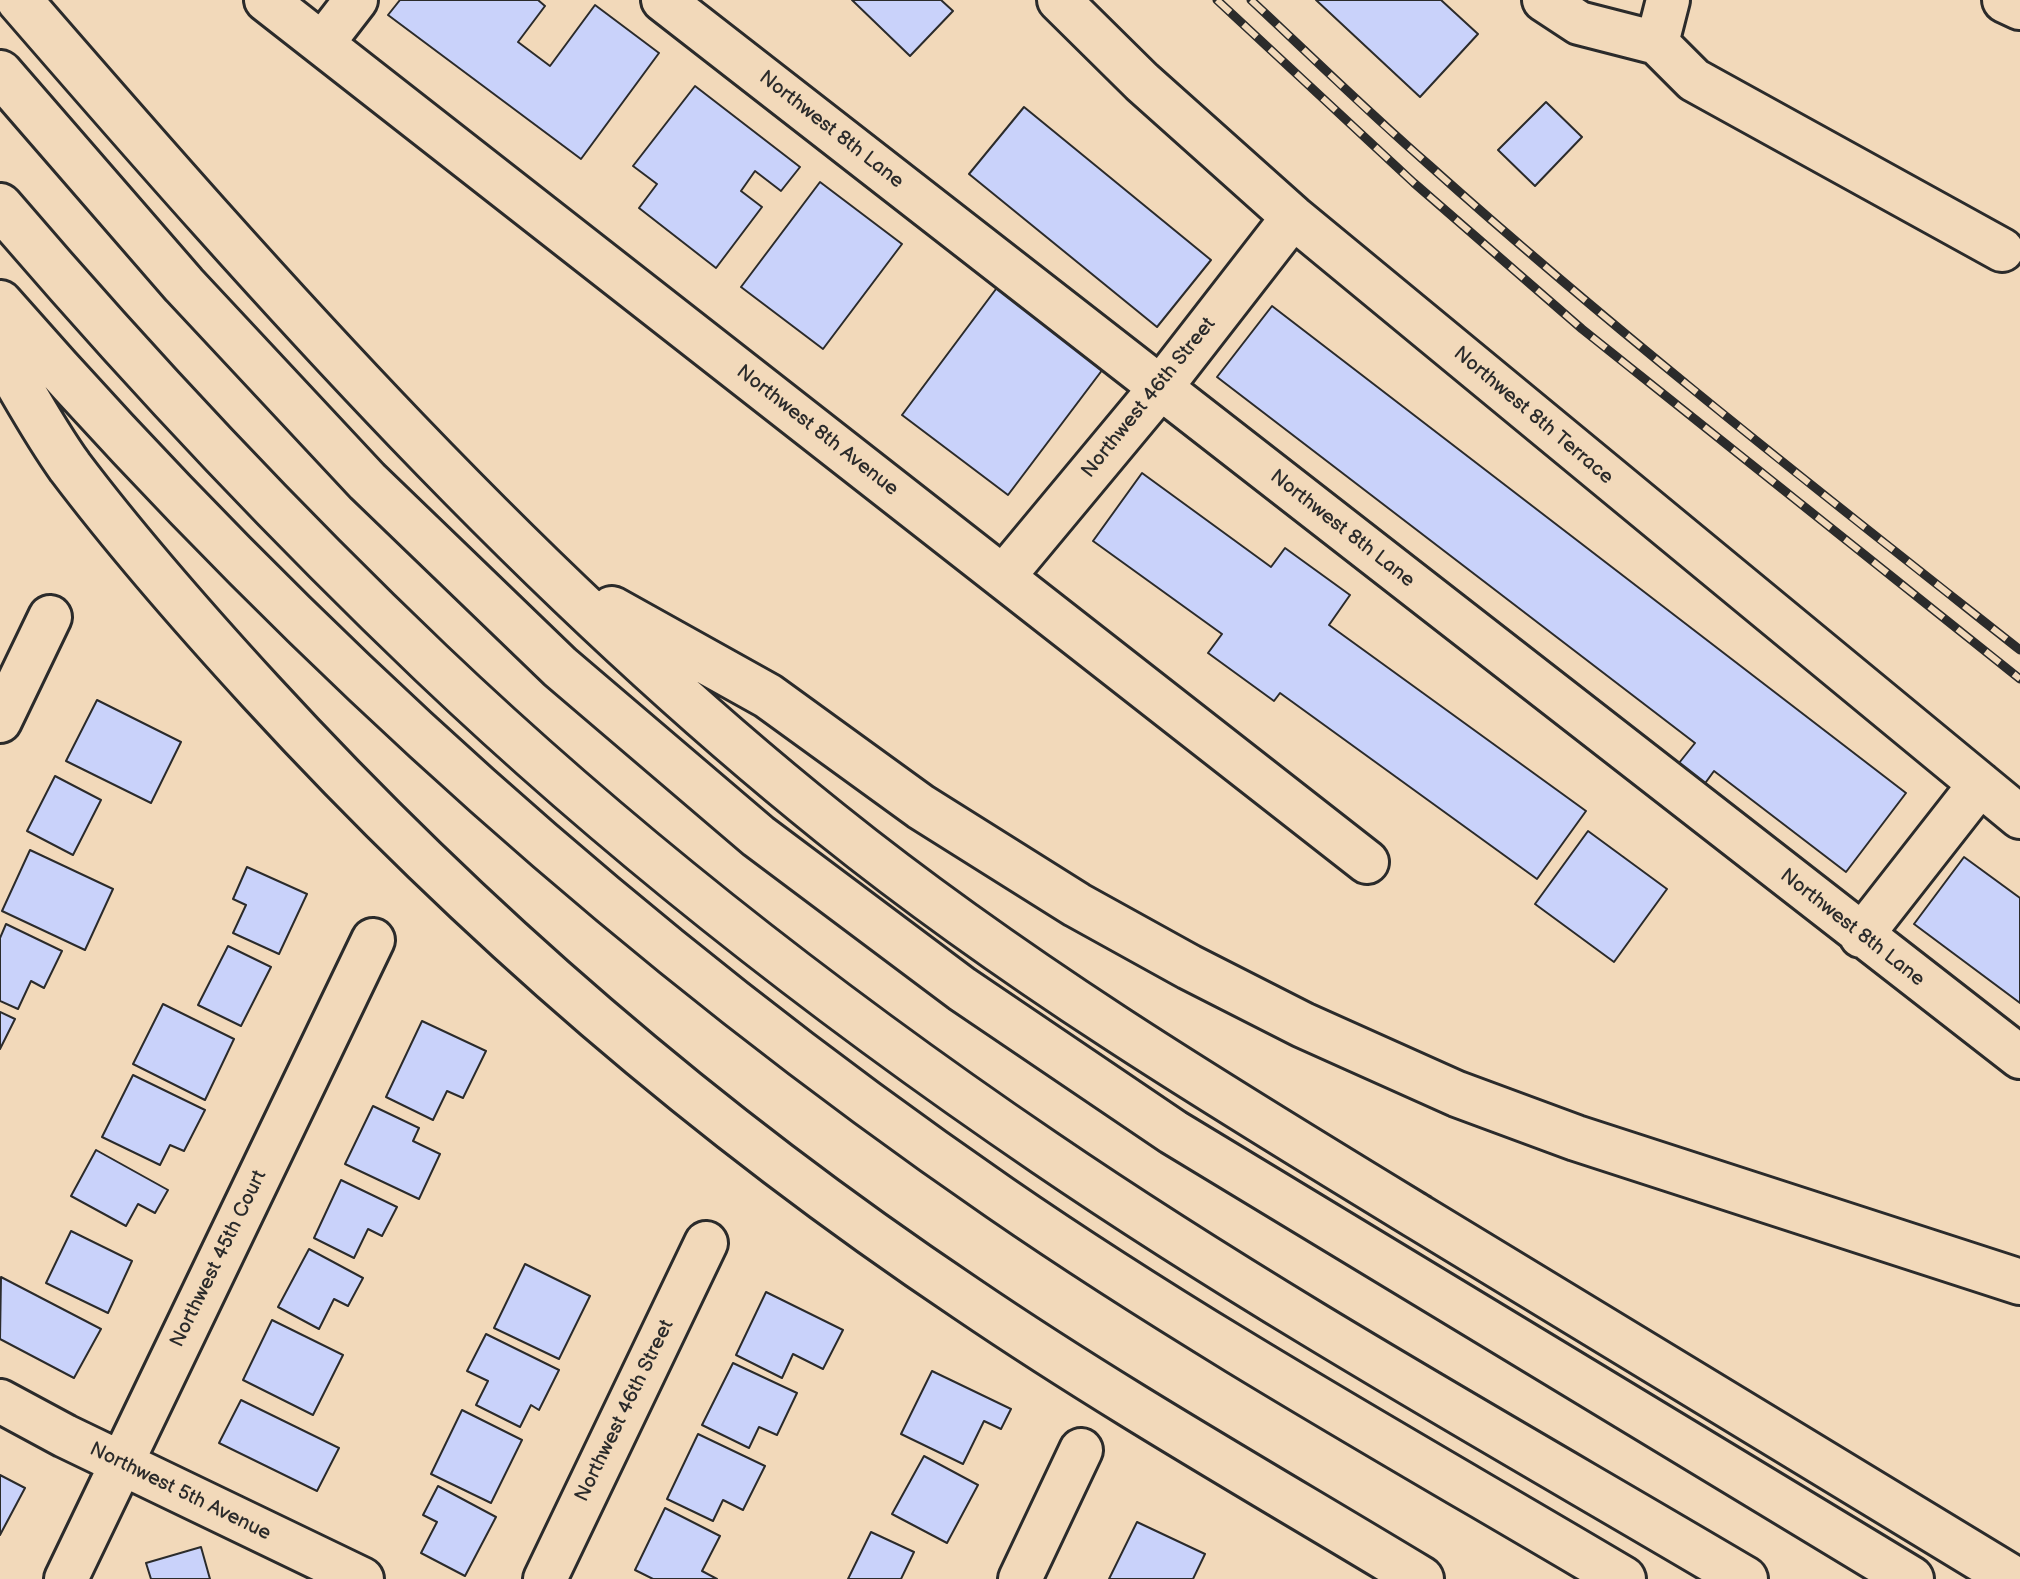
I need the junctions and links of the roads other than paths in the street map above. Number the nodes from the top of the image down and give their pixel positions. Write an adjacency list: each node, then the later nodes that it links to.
1 (19, 0): 19 (main road)
2 (266, 0): 11 (street, Northwest 8th Avenue)
3 (356, 0): 11 (street)
4 (663, 0): 18 (street, Northwest 8th Lane)
5 (1059, 0): 14 (street, Northwest 8th Terrace)
6 (1544, 0): 10 (street)
7 (1668, 0): 10 (street)
8 (2005, 0): 9 (main road)
9 (2020, 7)
10 (1657, 43): 15 (street)
11 (322, 44): 20 (street, Northwest 8th Avenue)
12 (0, 73): 43 (main road)
13 (0, 206): 42 (main road)
14 (1293, 217): 18 (street, Northwest 46th Street); 23 (street, Northwest 8th Terrace)
15 (2002, 250)
16 (0, 303): 41 (main road)
17 (0, 353): 40 (main road)
18 (1161, 387): 20 (street, Northwest 46th Street); 26 (street, Northwest 8th Lane)
19 (554, 577): 30 (main road); 33 (main road)
20 (1003, 577): 25 (street, Northwest 8th Avenue)
21 (50, 617): 22 (street)
22 (0, 721)
23 (1980, 784): 24 (street, Northwest 8th Terrace); 26 (street)
24 (2020, 817)
25 (1367, 862)
26 (1861, 936): 28 (street, Northwest 8th Lane)
27 (373, 940): 34 (street, Northwest 45th Court)
28 (2020, 1057)
29 (706, 1243): 38 (street, Northwest 46th Street)
30 (2020, 1282)
31 (0, 1401): 34 (street, Northwest 5th Avenue)
32 (1081, 1450): 39 (street)
33 (1804, 1451): 35 (main road); 44 (main road)
34 (121, 1463): 36 (street, Northwest 45th Court); 37 (street, Northwest 5th Avenue)
35 (2020, 1546)
36 (66, 1579)
37 (362, 1579)
38 (545, 1579)
39 (1020, 1579)
40 (1421, 1579)
41 (1623, 1579)
42 (1745, 1579)
43 (1911, 1579)
44 (2014, 1579)

